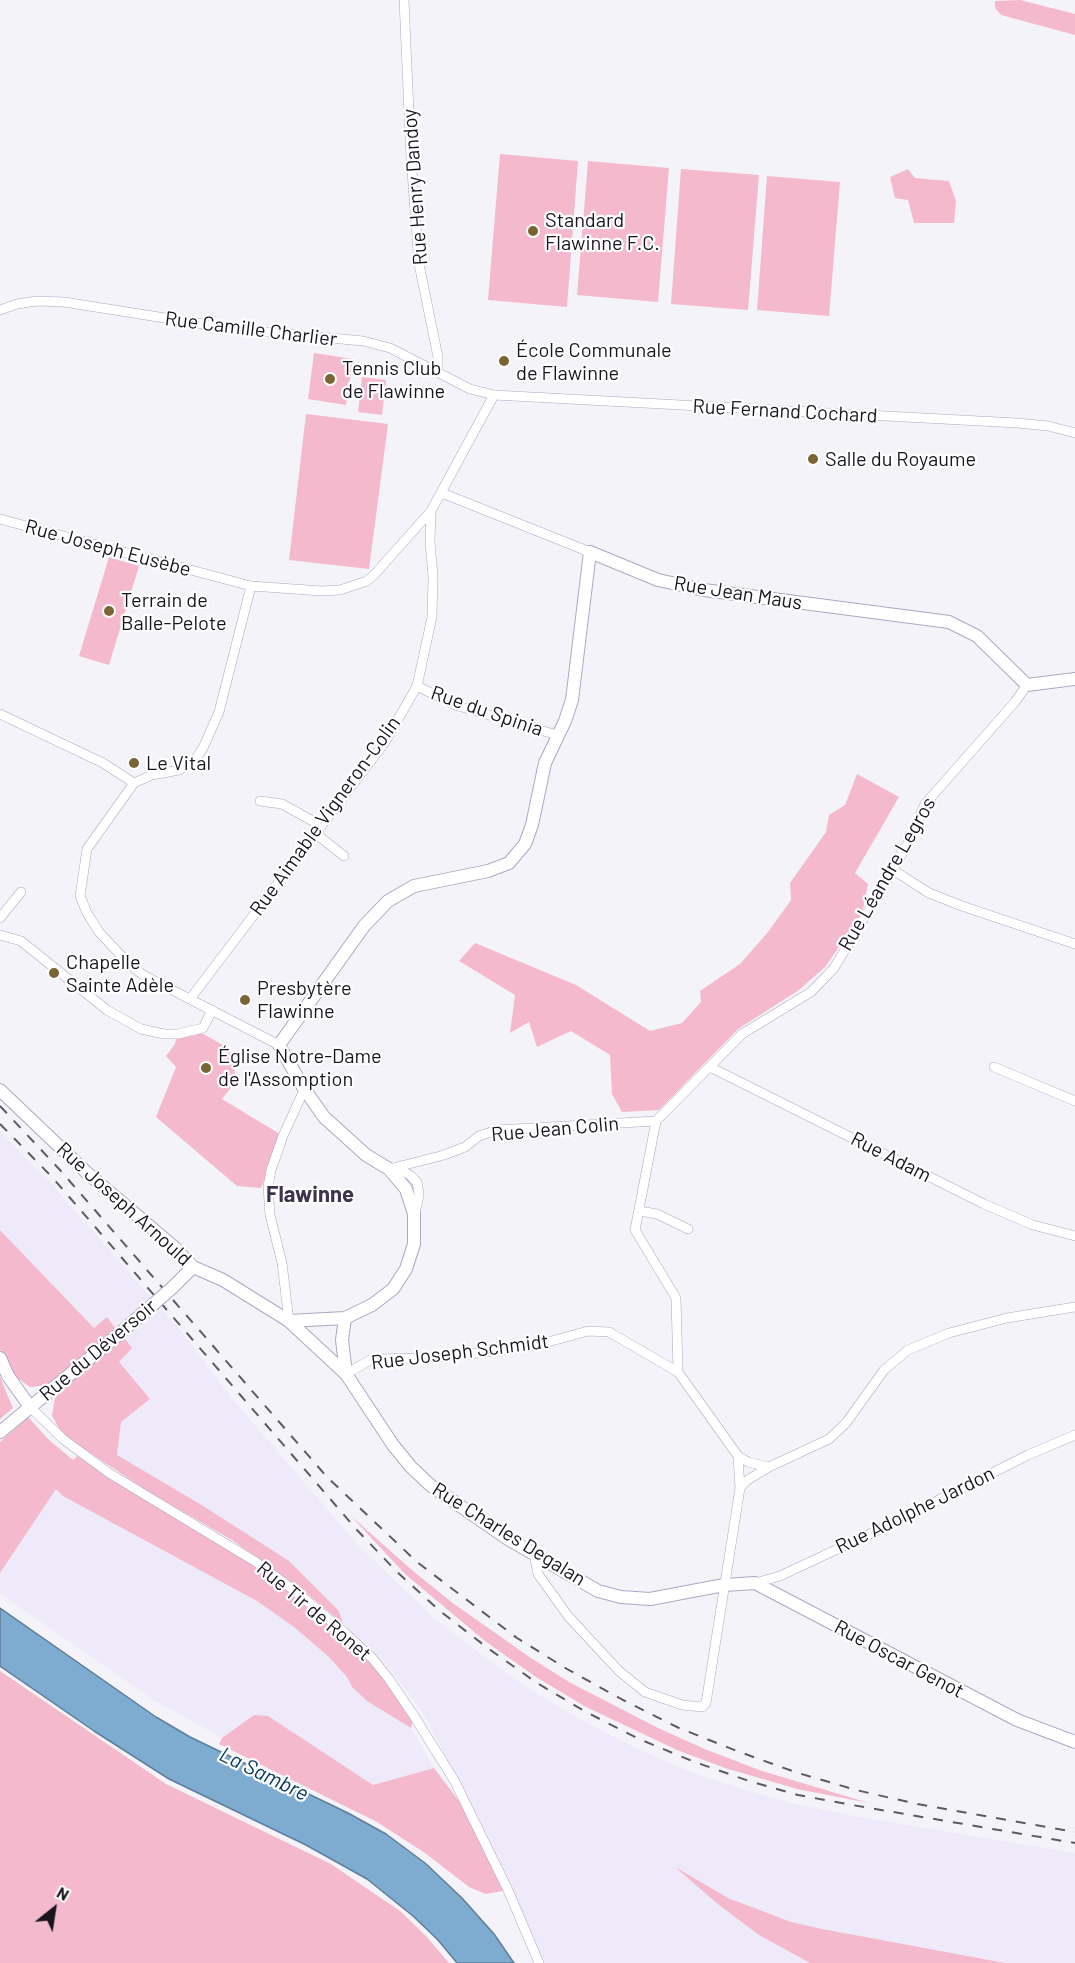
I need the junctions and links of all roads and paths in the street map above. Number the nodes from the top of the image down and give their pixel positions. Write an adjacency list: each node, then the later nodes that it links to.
1 (404, 0): 3 (street, Rue Henry Dandoy)
2 (0, 310): 3 (street, Rue Camille Charlier)
3 (438, 372): 4 (street, Rue Camille Charlier)
4 (494, 395): 5 (street, Rue Fernand Cochard); 6 (street)
5 (1075, 433)
6 (441, 493): 7 (street); 9 (street, Rue Jean Maus)
7 (431, 511): 10 (street, Rue Joseph Eusèbe); 13 (street, Rue Aimable Vigneron-Colin)
8 (0, 519): 10 (street, Rue Joseph Eusèbe)
9 (590, 552): 12 (street, Rue Jean Maus); 15 (street)
10 (251, 586): 16 (street)
11 (1075, 679): 12 (street)
12 (1027, 685): 20 (street, Rue Léandre Legros)
13 (417, 686): 15 (street, Rue du Spinia); 18 (street, Rue Aimable Vigneron-Colin)
14 (0, 714): 16 (street)
15 (556, 735): 27 (street)
16 (134, 783): 25 (street)
17 (260, 801): 18 (street)
18 (318, 829): 19 (street); 25 (street, Rue Aimable Vigneron-Colin)
19 (344, 856)
20 (893, 870): 24 (street); 28 (street, Rue Léandre Legros)
21 (21, 892): 22 (street)
22 (0, 918)
23 (0, 935): 26 (street)
24 (1075, 944)
25 (190, 999): 26 (street)
26 (212, 1010): 27 (street)
27 (279, 1045): 31 (street)
28 (711, 1067): 33 (street, Rue Léandre Legros); 37 (street, Rue Adam)
29 (994, 1067): 32 (street)
30 (0, 1090): 38 (street, Rue Joseph Arnould)
31 (304, 1090): 34 (street); 41 (street)
32 (1075, 1101)
33 (656, 1121): 34 (street, Rue Jean Colin); 35 (street)
34 (389, 1169): 40 (street)
35 (639, 1211): 36 (street); 43 (street)
36 (688, 1228)
37 (1075, 1236)
38 (193, 1266): 41 (street, Rue Joseph Arnould); 45 (street, Rue du Déversoir, bridge)
39 (1075, 1307): 49 (street)
40 (345, 1318): 41 (street); 44 (street, Rue Charles Degalan)
41 (290, 1321): 44 (street, Rue Charles Degalan)
42 (0, 1358): 45 (street)
43 (678, 1372): 44 (street, Rue Joseph Schmidt); 48 (street, Rue Joseph Schmidt)
44 (346, 1374): 51 (street, Rue Charles Degalan)
45 (30, 1407): 46 (street, Rue du Déversoir); 55 (street, Rue Tir de Ronet)
46 (0, 1432)
47 (1075, 1435): 52 (street, Rue Adolphe Jardon)
48 (738, 1456): 49 (street); 50 (street)
49 (769, 1467): 50 (street)
50 (740, 1488): 53 (street)
51 (534, 1554): 53 (street, Rue Charles Degalan); 53 (street)
52 (755, 1583): 53 (street); 54 (street, Rue Oscar Genot)
53 (724, 1585)
54 (1075, 1742)
55 (539, 1963)

